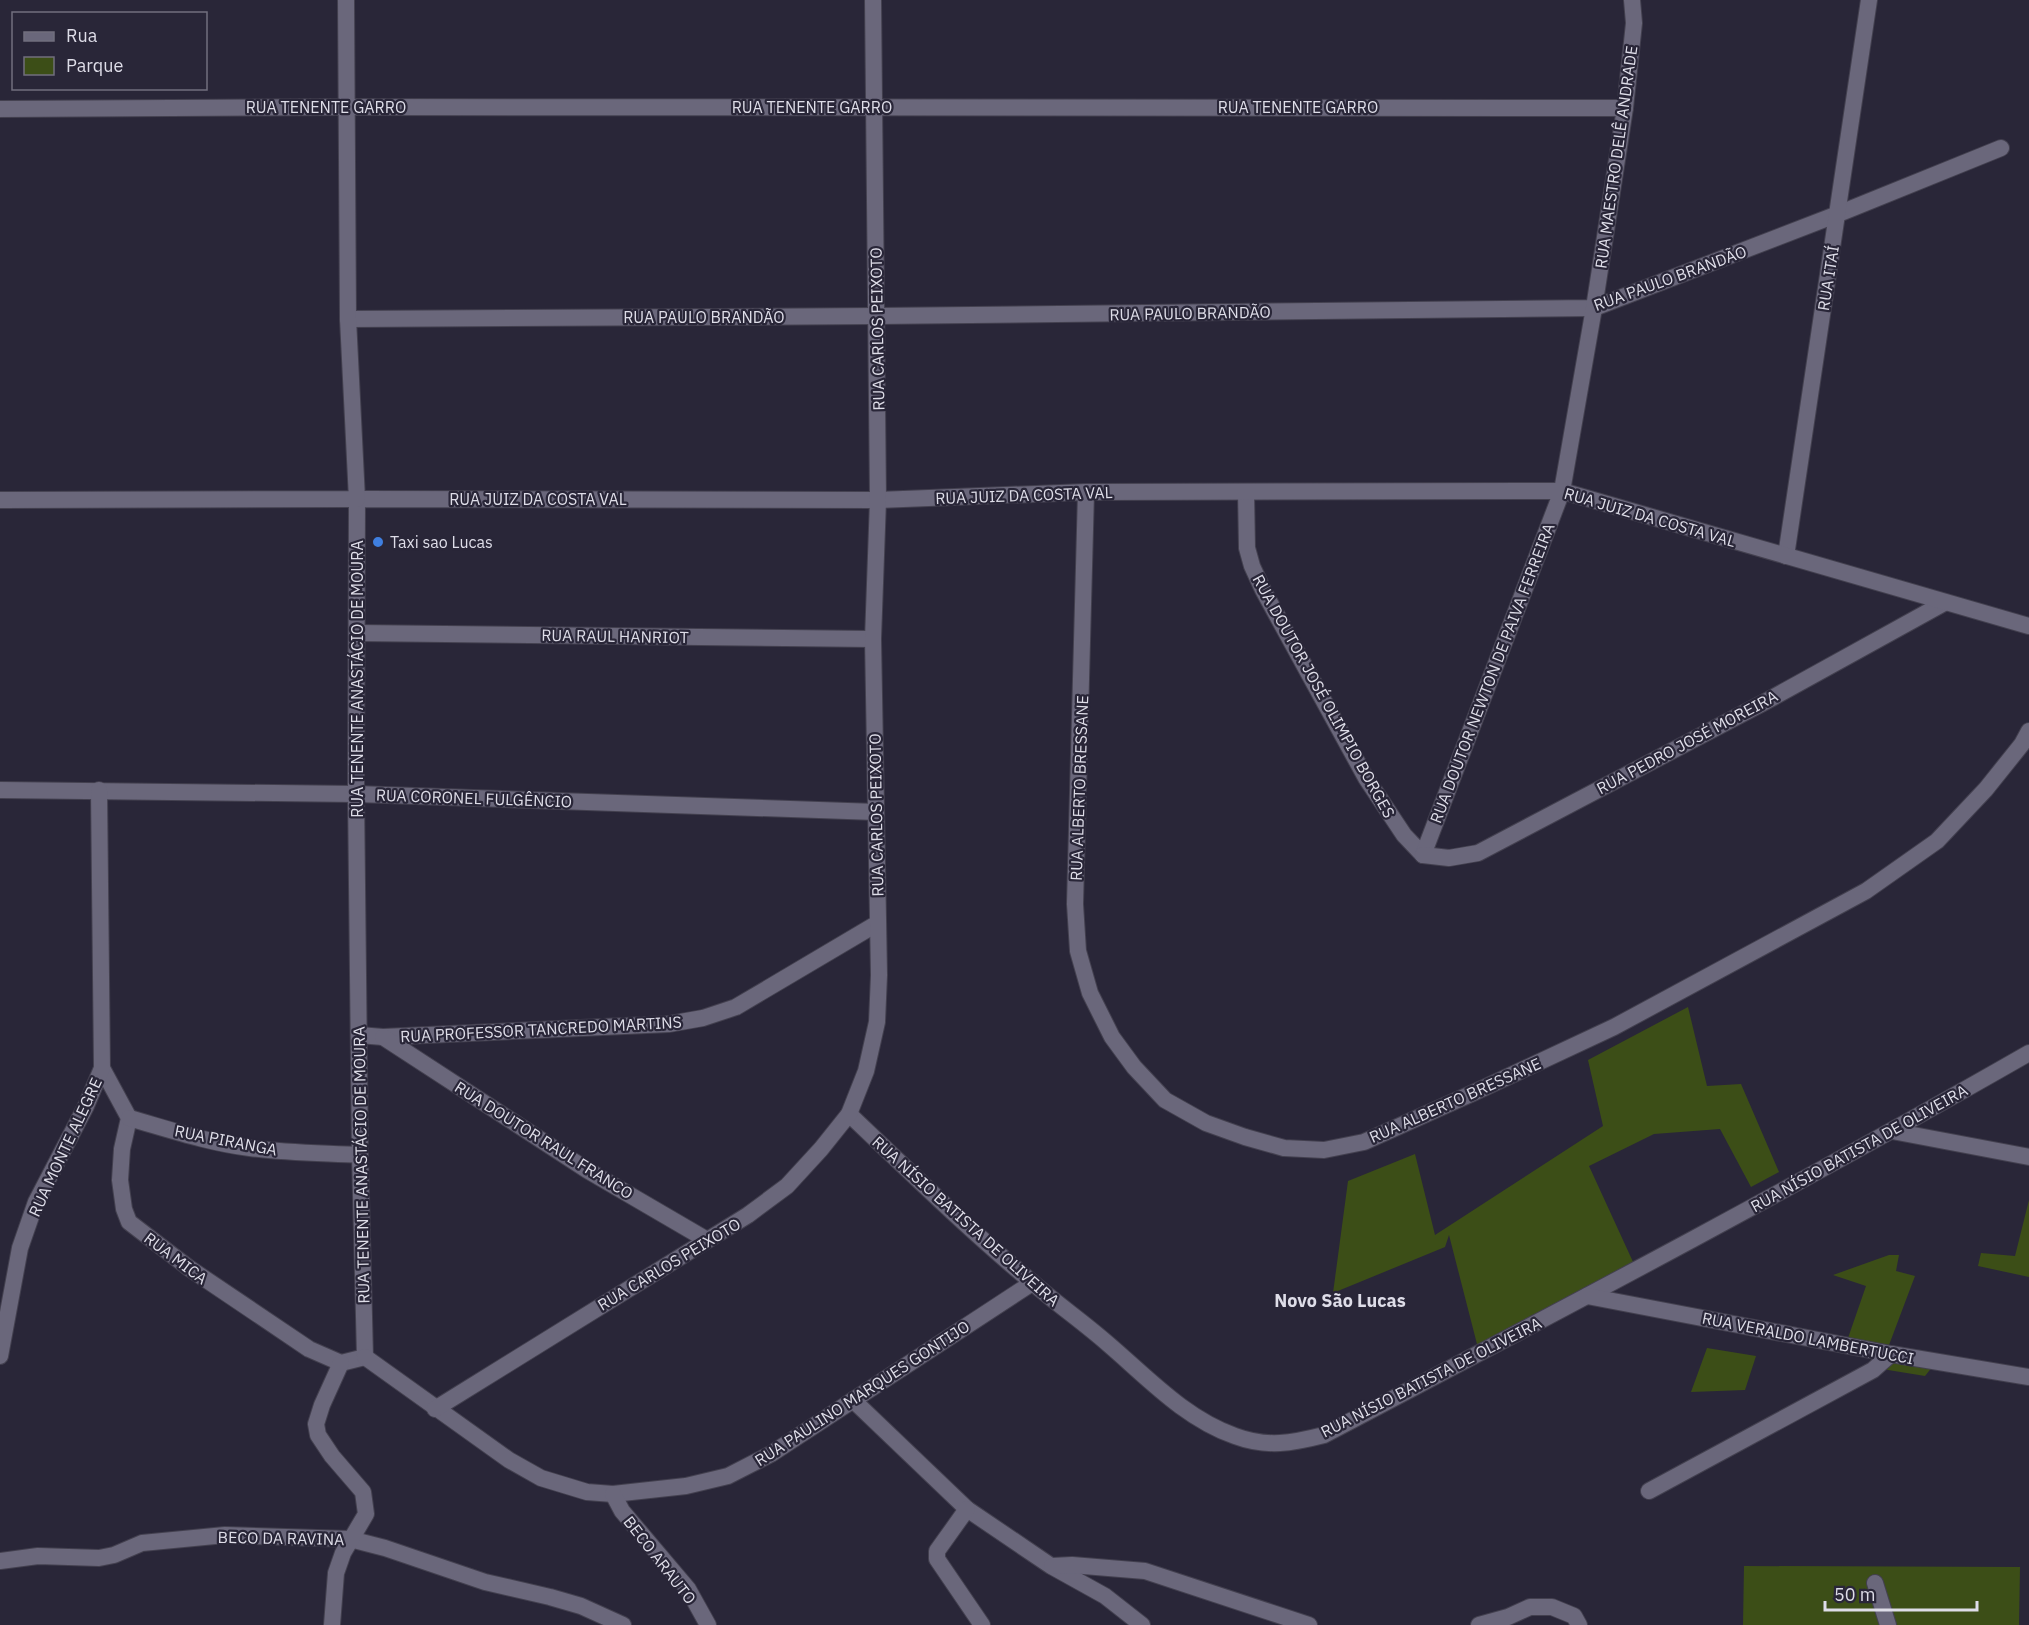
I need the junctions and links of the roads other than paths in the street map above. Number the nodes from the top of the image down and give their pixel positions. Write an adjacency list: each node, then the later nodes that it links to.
1 (346, 0): 5 (street, RUA TENENTE ANASTÁCIO DE MOURA)
2 (873, 0): 6 (street, RUA CARLOS PEIXOTO)
3 (1632, 0): 7 (street, RUA MAESTRO DELÊ ANDRADE)
4 (1869, 0): 10 (street, RUA ITAÍ)
5 (346, 107): 6 (street, RUA TENENTE GARRO); 8 (street, RUA TENENTE GARRO); 13 (street, RUA TENENTE ANASTÁCIO DE MOURA)
6 (875, 107): 7 (street, RUA TENENTE GARRO); 12 (street, RUA CARLOS PEIXOTO)
7 (1625, 108): 11 (street, RUA MAESTRO DELÊ ANDRADE)
8 (0, 109)
9 (2001, 148): 10 (street, RUA PAULO BRANDÃO)
10 (1838, 214): 11 (street, RUA PAULO BRANDÃO); 20 (street, RUA ITAÍ)
11 (1594, 308): 12 (street, RUA PAULO BRANDÃO); 14 (street, RUA MAESTRO DELÊ ANDRADE)
12 (876, 316): 13 (street, RUA PAULO BRANDÃO); 19 (street, RUA CARLOS PEIXOTO)
13 (348, 319): 17 (street, RUA TENENTE ANASTÁCIO DE MOURA)
14 (1562, 491): 16 (street, RUA JUIZ DA COSTA VAL); 20 (street, RUA JUIZ DA COSTA VAL); 30 (street, RUA DOUTOR NEWTON DE PAIVA FERREIRA)
15 (1086, 492): 16 (street, RUA JUIZ DA COSTA VAL); 19 (street, RUA JUIZ DA COSTA VAL); 25 (street, RUA ALBERTO BRESSANE)
16 (1246, 492): 30 (street, RUA DOUTOR JOSÉ OLIMPIO BORGES)
17 (357, 499): 18 (street, RUA JUIZ DA COSTA VAL); 19 (street, RUA JUIZ DA COSTA VAL); 23 (street, RUA TENENTE ANASTÁCIO DE MOURA)
18 (0, 500)
19 (878, 500): 24 (street, RUA CARLOS PEIXOTO)
20 (1786, 556): 21 (street, RUA JUIZ DA COSTA VAL)
21 (1944, 603): 22 (street, RUA JUIZ DA COSTA VAL); 30 (street, RUA PEDRO JOSÉ MOREIRA)
22 (2029, 626)
23 (357, 633): 24 (street, RUA RAUL HANRIOT); 28 (street, RUA TENENTE ANASTÁCIO DE MOURA)
24 (873, 639): 29 (street, RUA CARLOS PEIXOTO)
25 (2029, 731)
26 (0, 790): 27 (street, RUA CORONEL FULGÊNCIO)
27 (99, 790): 28 (street, RUA CORONEL FULGÊNCIO); 35 (street, RUA MONTE ALEGRE)
28 (356, 794): 29 (street, RUA CORONEL FULGÊNCIO); 32 (street, RUA TENENTE ANASTÁCIO DE MOURA)
29 (876, 812): 31 (street, RUA CARLOS PEIXOTO)
30 (1423, 855)
31 (878, 923): 33 (street, RUA PROFESSOR TANCREDO MARTINS); 36 (street, RUA CARLOS PEIXOTO)
32 (359, 1035): 33 (street, RUA PROFESSOR TANCREDO MARTINS); 39 (street, RUA TENENTE ANASTÁCIO DE MOURA)
33 (383, 1037): 41 (street, RUA DOUTOR RAUL FRANCO)
34 (2029, 1053): 38 (street, RUA NÍSIO BATISTA DE OLIVEIRA)
35 (102, 1068): 37 (street); 45 (street, RUA MONTE ALEGRE)
36 (849, 1114): 41 (street, RUA CARLOS PEIXOTO); 42 (street, RUA NÍSIO BATISTA DE OLIVEIRA)
37 (129, 1119): 39 (street, RUA PIRANGA); 47 (street, RUA MICA)
38 (1892, 1131): 40 (street); 43 (street, RUA NÍSIO BATISTA DE OLIVEIRA)
39 (360, 1155): 46 (street, RUA TENENTE ANASTÁCIO DE MOURA)
40 (2029, 1157)
41 (707, 1240): 50 (street, RUA CARLOS PEIXOTO)
42 (1032, 1283): 43 (street, RUA NÍSIO BATISTA DE OLIVEIRA); 49 (street, RUA PAULINO MARQUES GONTIJO)
43 (1587, 1296): 44 (street, RUA VERALDO LAMBERTUCCI)
44 (1891, 1354): 48 (street, RUA VERALDO LAMBERTUCCI); 51 (street)
45 (0, 1356)
46 (365, 1357): 47 (street); 50 (street, RUA PAULINO MARQUES GONTIJO)
47 (341, 1363): 54 (street)
48 (2029, 1377)
49 (853, 1400): 52 (street, RUA PAULINO MARQUES GONTIJO); 53 (street)
50 (435, 1409): 52 (street, RUA PAULINO MARQUES GONTIJO)
51 (1648, 1491)
52 (613, 1494): 60 (street, BECO ARAUTO)
53 (967, 1509): 56 (street); 61 (street)
54 (351, 1539): 55 (street, BECO DA RAVINA); 58 (street); 59 (street, BECO DA RAVINA)
55 (0, 1561)
56 (1052, 1566): 62 (street); 63 (street)
57 (1875, 1582): 66 (street)
58 (332, 1625)
59 (623, 1625)
60 (708, 1625)
61 (982, 1625)
62 (1142, 1625)
63 (1309, 1625)
64 (1479, 1625): 65 (street)
65 (1579, 1625)
66 (1888, 1625)

